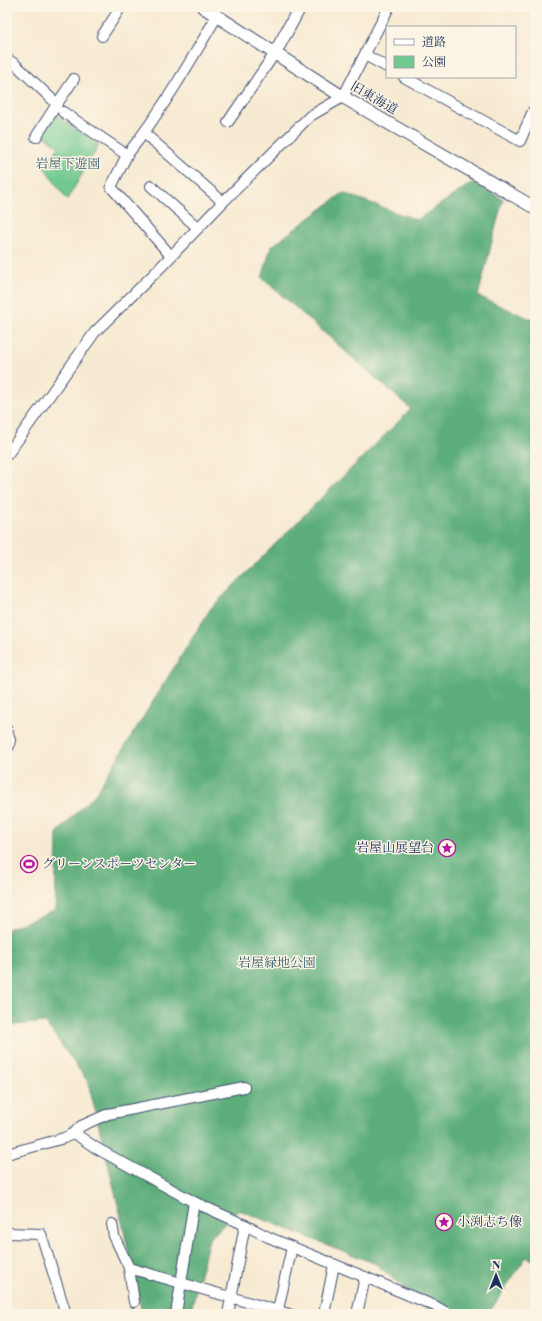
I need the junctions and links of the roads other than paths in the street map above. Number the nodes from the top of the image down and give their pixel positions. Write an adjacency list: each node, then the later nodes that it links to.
1 (121, 7): 6 (street)
2 (203, 7): 5 (street, 旧東海道)
3 (300, 7): 7 (street)
4 (389, 7): 8 (street)
5 (217, 16): 7 (street, 旧東海道); 17 (street)
6 (102, 36)
7 (275, 53): 13 (street, 旧東海道); 16 (street)
8 (365, 55): 10 (street); 13 (street)
9 (7, 59): 14 (street)
10 (386, 67)
11 (406, 78): 15 (street)
12 (74, 79): 14 (street)
13 (343, 97): 21 (street); 22 (street, 旧東海道)
14 (60, 108): 18 (street); 19 (street)
15 (535, 112)
16 (228, 122)
17 (144, 133): 19 (street); 21 (street)
18 (36, 137)
19 (127, 155): 24 (street)
20 (151, 186): 23 (street)
21 (223, 202): 23 (street)
22 (535, 208)
23 (198, 228): 24 (street)
24 (171, 256): 25 (street)
25 (7, 455)
26 (7, 730): 27 (street)
27 (9, 746)
28 (244, 1087): 29 (street)
29 (74, 1133): 30 (street); 31 (street)
30 (7, 1154)
31 (194, 1202): 33 (street); 39 (street)
32 (112, 1224): 37 (street)
33 (245, 1225): 35 (street); 40 (street)
34 (7, 1232): 43 (street)
35 (292, 1247): 36 (street); 42 (street)
36 (334, 1265): 38 (street); 47 (street)
37 (128, 1268): 39 (street); 41 (street)
38 (365, 1277): 48 (street); 49 (street)
39 (181, 1283): 40 (street); 44 (street)
40 (232, 1297): 42 (street); 45 (street)
41 (134, 1302)
42 (277, 1312): 46 (street)
43 (66, 1314)
44 (176, 1314)
45 (228, 1314)
46 (289, 1314)
47 (324, 1314)
48 (357, 1314)
49 (448, 1314)

